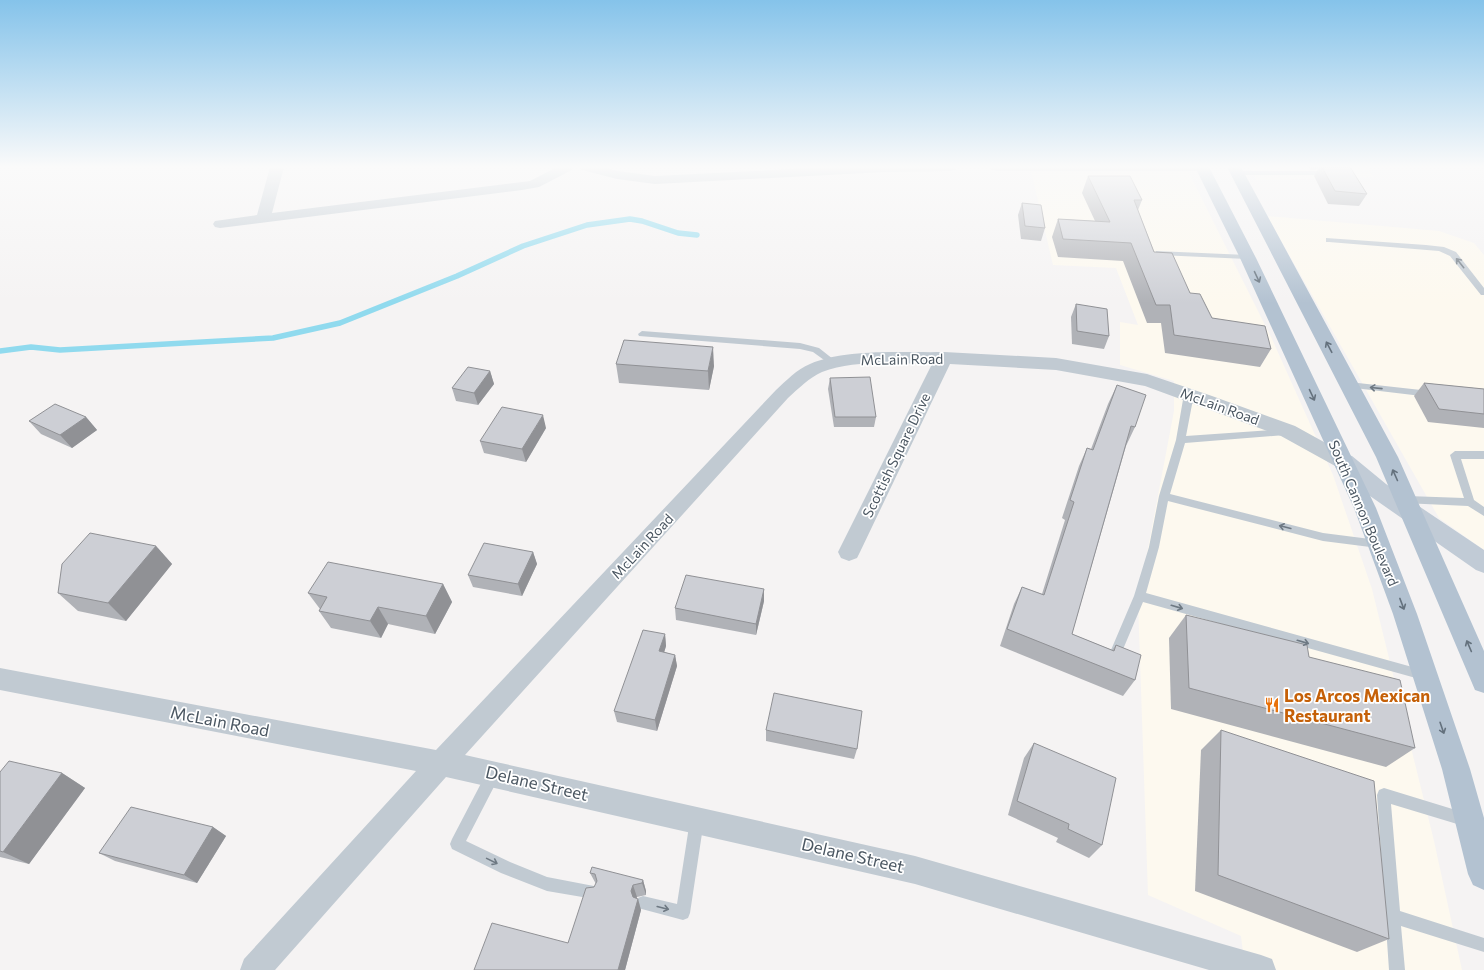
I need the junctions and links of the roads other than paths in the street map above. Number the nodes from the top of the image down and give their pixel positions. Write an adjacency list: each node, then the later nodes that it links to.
1 (265, 212): 5 (street)
2 (309, 212): 5 (street)
3 (1225, 212): 9 (main road, South Cannon Boulevard)
4 (1258, 212): 14 (main road, one-way to 4)
5 (263, 218): 6 (street)
6 (220, 224)
7 (1329, 240): 10 (lane, one-way to 7)
8 (1151, 253): 9 (lane)
9 (1247, 257): 20 (main road, South Cannon Boulevard, one-way to 20)
10 (1484, 294)
11 (642, 334): 13 (lane)
12 (944, 358): 13 (street, McLain Road); 16 (street, McLain Road); 26 (street, Scottish Square Drive)
13 (834, 363): 33 (street, McLain Road)
14 (1349, 385): 15 (lane, one-way to 14); 23 (main road, one-way to 14)
15 (1439, 392)
16 (1189, 394): 17 (street, McLain Road); 18 (lane)
17 (1288, 431): 18 (lane); 20 (street, McLain Road)
18 (1181, 440): 21 (lane)
19 (1484, 455): 22 (lane)
20 (1344, 462): 23 (street, McLain Road); 25 (main road, South Cannon Boulevard)
21 (1164, 496): 25 (lane, one-way to 21); 28 (lane)
22 (1470, 502): 23 (lane); 24 (lane)
23 (1410, 507): 27 (street, McLain Road); 32 (main road, one-way to 23)
24 (1484, 512)
25 (1378, 544): 30 (main road, South Cannon Boulevard, one-way to 30)
26 (849, 552)
27 (1484, 563)
28 (1140, 596): 29 (lane); 30 (lane, one-way to 30)
29 (1117, 650)
30 (1424, 676): 38 (main road, South Cannon Boulevard, one-way to 38)
31 (0, 679): 33 (street, McLain Road)
32 (1484, 681)
33 (440, 764): 34 (street, Delane Street); 44 (street, McLain Road)
34 (494, 773): 37 (street, Delane Street); 40 (lane, one-way to 40)
35 (1370, 789): 36 (lane)
36 (1384, 795): 38 (lane); 42 (lane)
37 (697, 820): 41 (lane, one-way to 37); 45 (street, Delane Street)
38 (1470, 821): 39 (main road, South Cannon Boulevard)
39 (1484, 874)
40 (594, 892)
41 (643, 903)
42 (1393, 916): 43 (lane); 46 (lane)
43 (1484, 946)
44 (255, 970)
45 (1261, 970)
46 (1397, 970)

